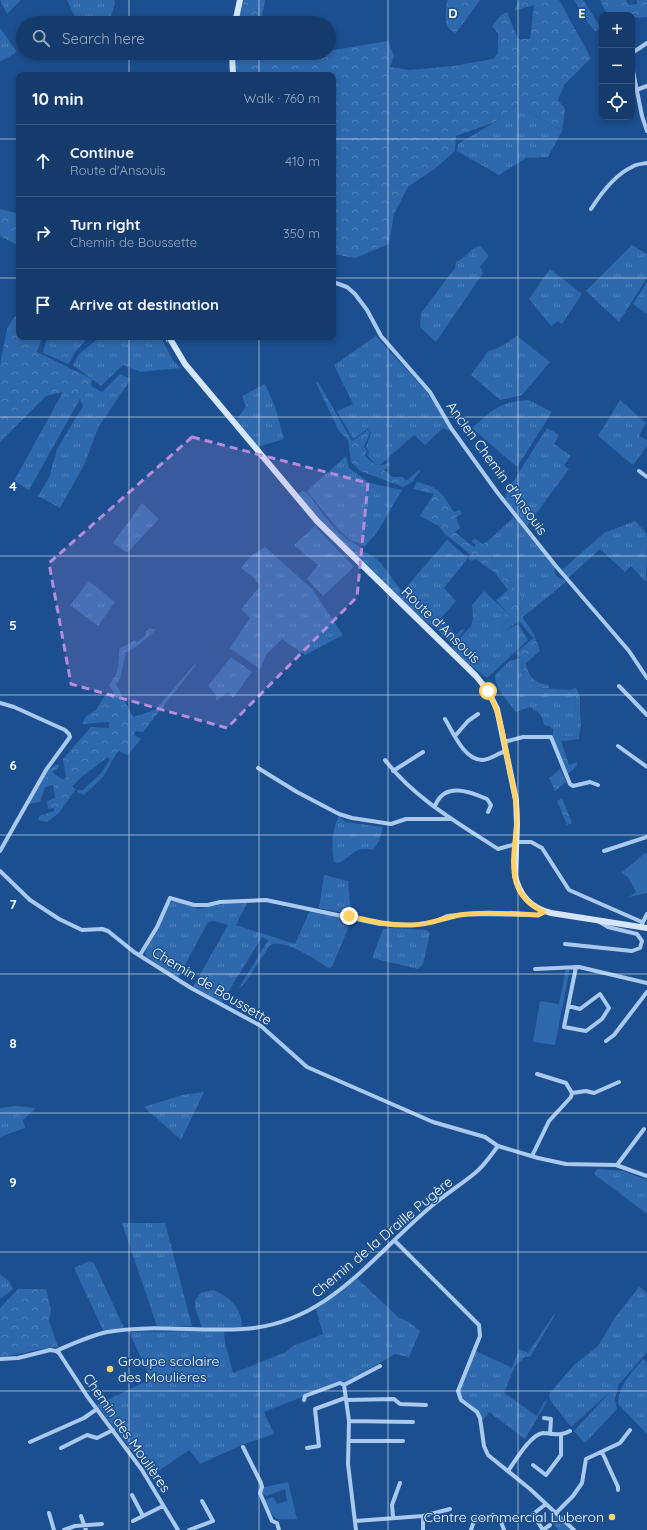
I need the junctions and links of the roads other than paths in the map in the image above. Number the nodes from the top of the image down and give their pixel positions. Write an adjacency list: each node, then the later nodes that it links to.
1 (240, 0): 2 (street)
2 (237, 16)
3 (647, 43): 4 (street)
4 (635, 51)
5 (232, 60): 6 (street)
6 (233, 72)
7 (635, 84): 9 (street)
8 (647, 86): 9 (street)
9 (636, 90): 10 (street)
10 (647, 131)
11 (647, 164): 12 (street)
12 (591, 209)
13 (336, 283): 17 (street, Ancien Chemin d'Ansouis)
14 (171, 340): 24 (street, Route d'Ansouis)
15 (639, 471): 16 (street)
16 (647, 477)
17 (647, 678)
18 (619, 686): 21 (street)
19 (0, 704): 38 (street)
20 (478, 714): 23 (street)
21 (647, 715)
22 (445, 719): 23 (street)
23 (455, 736): 26 (street)
24 (504, 742): 26 (street, Route d'Ansouis); 32 (street)
25 (618, 746): 29 (street)
26 (506, 751): 37 (street, Route d'Ansouis)
27 (423, 752): 31 (street)
28 (385, 760): 31 (street)
29 (647, 767)
30 (258, 768): 35 (street)
31 (393, 771): 33 (street)
32 (598, 785)
33 (435, 806): 34 (street); 35 (street)
34 (488, 812)
35 (452, 819): 37 (street)
36 (647, 837): 39 (street)
37 (516, 843): 41 (street, Route d'Ansouis); 44 (street)
38 (0, 851)
39 (604, 851)
40 (0, 871): 46 (street)
41 (544, 912): 43 (street, Route d'Ansouis); 46 (street, Chemin de Boussette)
42 (647, 914): 44 (street)
43 (596, 920): 44 (street, Route d'Ansouis); 45 (street)
44 (644, 925)
45 (565, 944)
46 (140, 955): 57 (street, Chemin de Boussette)
47 (576, 967): 48 (street); 49 (street); 51 (street)
48 (535, 969)
49 (647, 983)
50 (647, 992): 52 (street)
51 (568, 1006): 51 (street)
52 (606, 1041)
53 (537, 1074): 55 (street)
54 (619, 1082): 55 (street)
55 (572, 1093): 58 (street)
56 (644, 1129): 59 (street)
57 (498, 1146): 58 (street, Chemin de Boussette); 61 (street, Chemin de la Draille Pugère)
58 (532, 1156): 59 (street, Chemin de Boussette)
59 (618, 1166): 60 (street, Chemin de Boussette)
60 (647, 1176)
61 (395, 1242): 62 (street, Chemin de la Draille Pugère); 86 (street)
62 (56, 1351): 63 (street, Chemin de la Draille Pugère); 69 (street, Chemin des Moulières)
63 (0, 1359)
64 (380, 1366): 65 (street)
65 (344, 1385): 66 (street); 67 (street)
66 (346, 1399): 68 (street); 71 (street); 83 (street)
67 (304, 1400)
68 (426, 1405)
69 (97, 1409): 73 (street, Chemin des Moulières); 80 (street)
70 (544, 1418): 76 (street)
71 (349, 1421): 72 (street); 78 (street)
72 (413, 1422)
73 (113, 1430): 82 (street); 92 (street, Chemin des Moulières)
74 (570, 1430): 77 (street)
75 (630, 1430): 84 (street)
76 (550, 1434): 77 (street); 86 (street)
77 (562, 1435): 85 (street)
78 (350, 1441): 79 (street); 101 (street)
79 (403, 1441)
80 (30, 1442)
81 (243, 1447): 109 (street)
82 (61, 1448)
83 (307, 1448)
84 (602, 1452): 88 (street); 95 (street)
85 (533, 1465)
86 (508, 1471): 91 (street)
87 (400, 1483): 99 (street)
88 (618, 1490)
89 (132, 1495): 97 (street)
90 (202, 1501): 108 (street)
91 (546, 1504): 95 (street); 103 (street)
92 (163, 1506): 97 (street); 107 (street, Chemin des Moulières)
93 (450, 1509): 98 (street)
94 (49, 1513): 105 (street)
95 (556, 1513): 114 (street)
96 (81, 1516): 104 (street)
97 (143, 1516): 100 (street)
98 (423, 1516): 99 (street); 111 (street)
99 (393, 1517): 101 (street)
100 (133, 1521)
101 (355, 1521): 110 (street)
102 (102, 1524): 104 (street)
103 (550, 1525)
104 (86, 1528): 106 (street)
105 (54, 1530)
106 (64, 1530)
107 (178, 1530)
108 (190, 1530)
109 (279, 1530)
110 (356, 1530)
111 (423, 1530)
112 (471, 1530): 113 (street)
113 (504, 1530)
114 (574, 1530)

